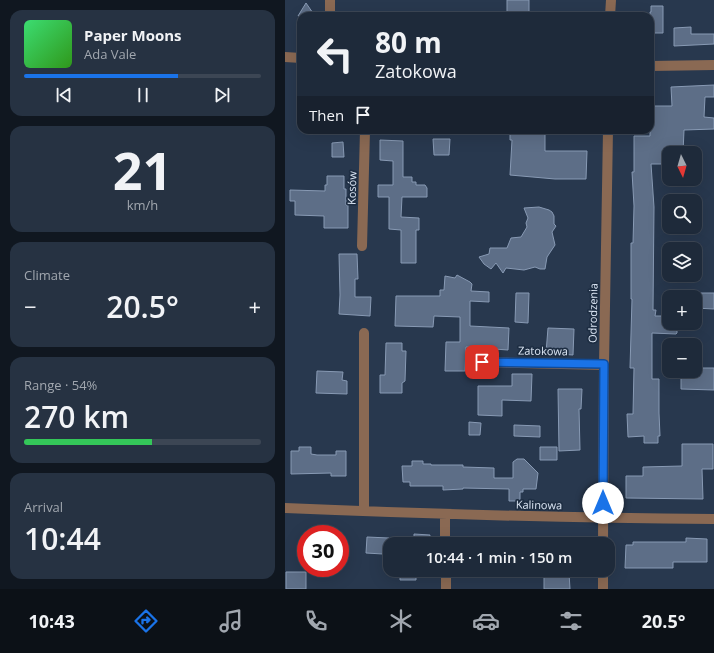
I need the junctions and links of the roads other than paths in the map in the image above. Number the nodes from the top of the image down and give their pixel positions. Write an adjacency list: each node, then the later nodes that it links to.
1 (330, 0): 3 (street)
2 (611, 0): 4 (street)
3 (330, 12)
4 (610, 12)
5 (285, 57): 6 (street)
6 (297, 58)
7 (654, 66): 8 (street)
8 (714, 66)
9 (365, 134): 11 (street, Kosów)
10 (608, 134): 14 (street, Odrodzenia)
11 (362, 246)
12 (364, 333): 16 (street)
13 (482, 362): 14 (street, Zatokowa)
14 (604, 364): 18 (street, Odrodzenia)
15 (285, 508): 16 (street, Kalinowa)
16 (364, 511): 17 (street, Kalinowa)
17 (445, 515): 18 (street, Kalinowa); 20 (street)
18 (603, 518): 19 (street, Kalinowa); 21 (street, Odrodzenia)
19 (714, 519)
20 (445, 537)
21 (603, 537)
22 (446, 577): 24 (street)
23 (603, 577): 25 (street)
24 (446, 589)
25 (603, 589)

